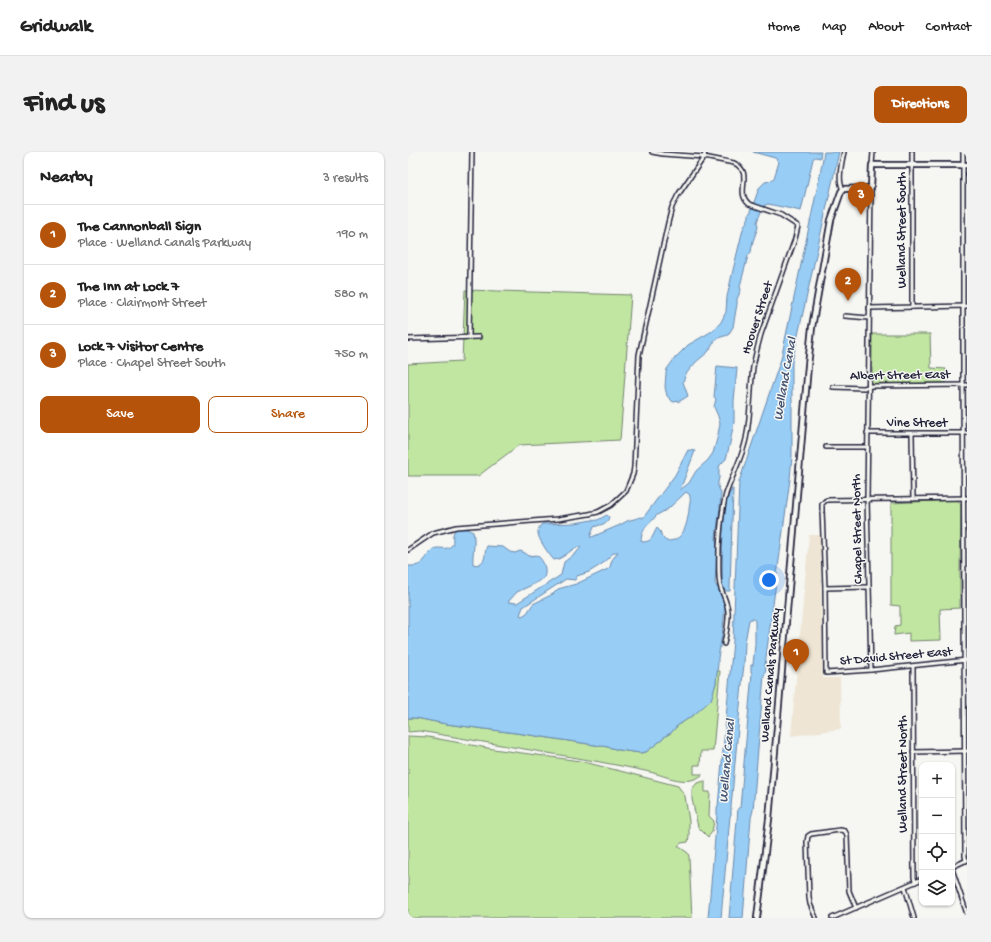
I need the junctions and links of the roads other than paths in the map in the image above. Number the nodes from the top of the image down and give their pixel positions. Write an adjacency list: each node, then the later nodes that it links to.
1 (472, 152): 19 (street)
2 (652, 152): 8 (street, Hoover Street)
3 (705, 152): 8 (street)
4 (844, 152): 12 (street)
5 (872, 152): 9 (street)
6 (912, 152): 10 (street, Welland Street South)
7 (963, 152): 11 (street)
8 (704, 157): 33 (street); 36 (street, Hoover Street)
9 (872, 165): 10 (street); 13 (street)
10 (912, 165): 11 (street); 15 (street, Welland Street South)
11 (965, 165): 14 (street)
12 (844, 188): 13 (street); 50 (street, Welland Canals Parkway)
13 (871, 188): 16 (street, Chapel Street North)
14 (965, 306): 15 (street); 22 (street)
15 (912, 307): 16 (street)
16 (869, 308): 18 (street, Chapel Street North)
17 (845, 316): 18 (street)
18 (869, 318): 23 (street, Chapel Street North)
19 (469, 337): 20 (street); 21 (street)
20 (479, 337)
21 (408, 339)
22 (965, 385): 23 (street, Albert Street East); 26 (street)
23 (868, 386): 24 (street, Albert Street East); 25 (street, Chapel Street North)
24 (833, 387)
25 (868, 433): 27 (street, Vine Street); 29 (street, Chapel Street North)
26 (965, 433): 27 (street, Vine Street); 30 (street)
27 (912, 434): 32 (street)
28 (826, 447): 29 (street)
29 (867, 447): 31 (street, Chapel Street North)
30 (965, 498): 32 (street); 37 (street)
31 (867, 499): 32 (street); 34 (street, Chapel Street North); 35 (street)
32 (913, 499)
33 (408, 550)
34 (869, 587): 35 (street); 39 (street, Chapel Street North)
35 (825, 588): 39 (street, St David Street East)
36 (724, 644)
37 (965, 660): 38 (street, St David Street East); 40 (street)
38 (913, 666): 39 (street, St David Street East); 41 (street, Welland Street North)
39 (871, 670)
40 (966, 751): 41 (street); 42 (street)
41 (913, 752): 46 (street, Welland Street North)
42 (966, 860): 43 (street)
43 (955, 866)
44 (953, 870): 49 (street)
45 (919, 880): 46 (street)
46 (915, 882): 47 (street)
47 (905, 887): 48 (street); 53 (street)
48 (856, 908): 51 (street); 52 (street)
49 (967, 914)
50 (758, 918)
51 (816, 918)
52 (832, 918)
53 (914, 918)

